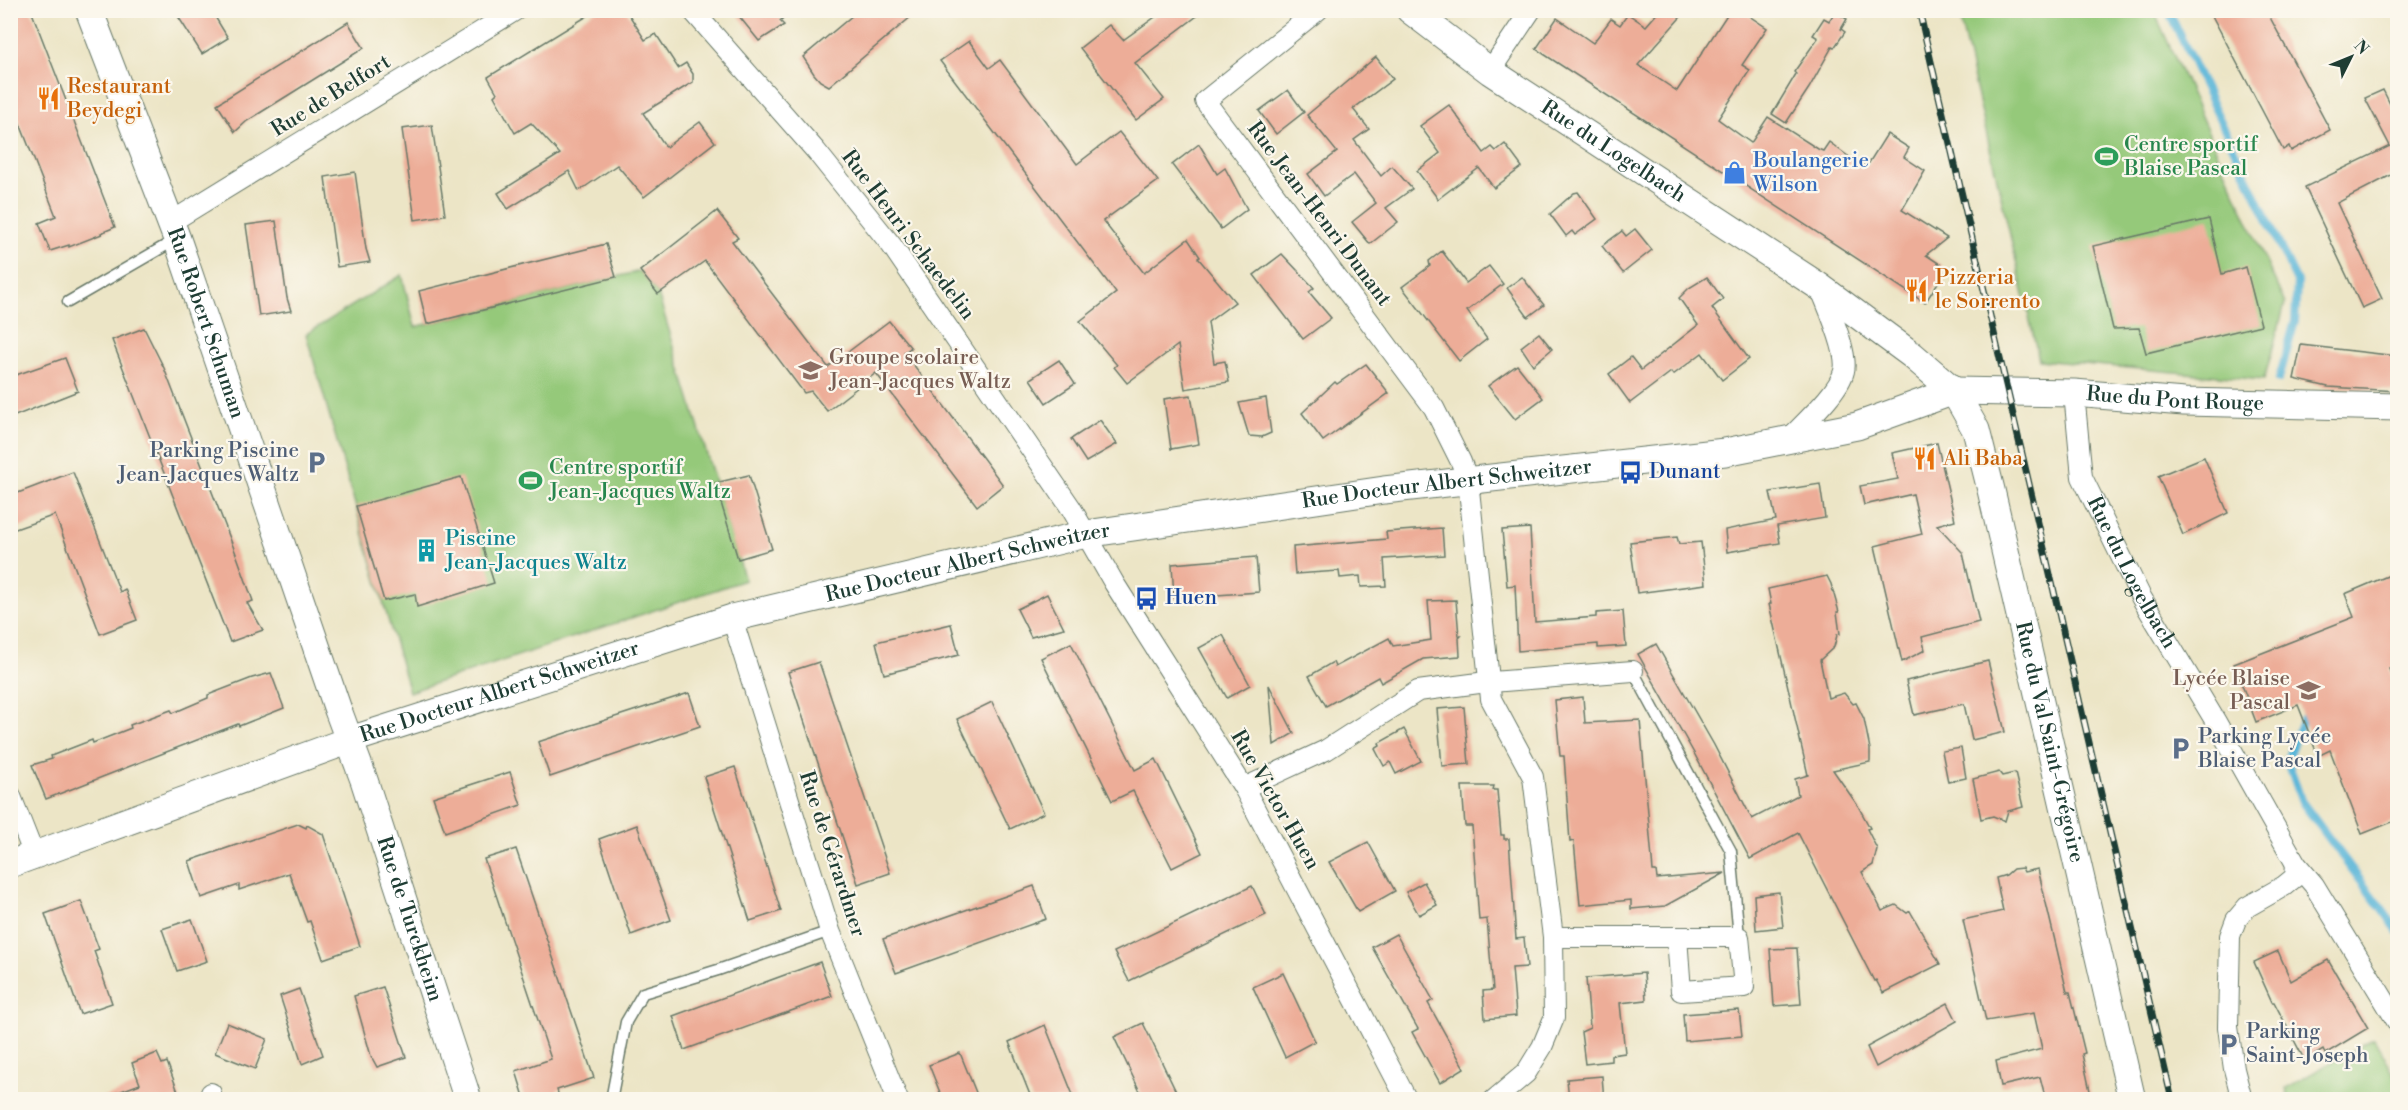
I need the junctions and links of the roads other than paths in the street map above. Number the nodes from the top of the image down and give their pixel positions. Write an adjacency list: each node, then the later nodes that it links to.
1 (89, 10): 8 (street, Rue Robert Schuman)
2 (516, 10): 8 (street, Rue de Belfort)
3 (692, 10): 16 (street, Rue Henri Schaedelin)
4 (1318, 10): 15 (street, Rue Jean-Henri Dunant)
5 (1410, 10): 7 (street, Rue du Logelbach)
6 (1531, 10): 7 (street)
7 (1491, 71): 9 (street, Rue du Logelbach)
8 (174, 230): 10 (lane); 20 (street, Rue Robert Schuman)
9 (1820, 287): 11 (street, Rue du Logelbach); 14 (street)
10 (68, 302)
11 (1954, 391): 12 (street, Rue du Pont Rouge); 14 (street, Rue Docteur Albert Schweitzer); 35 (street, Rue du Val Saint-Grégoire)
12 (2074, 393): 13 (street, Rue du Pont Rouge); 24 (street, Rue du Logelbach)
13 (2397, 406)
14 (1789, 439): 15 (street, Rue Docteur Albert Schweitzer)
15 (1467, 480): 16 (street, Rue Docteur Albert Schweitzer); 19 (street)
16 (1086, 534): 17 (street, Rue Docteur Albert Schweitzer); 21 (street, Rue Victor Huen)
17 (732, 618): 20 (street, Rue Docteur Albert Schweitzer); 25 (street, Rue de Gérardmer)
18 (1633, 671): 19 (street); 28 (lane)
19 (1489, 683): 21 (street); 26 (street)
20 (350, 740): 23 (street, Rue Docteur Albert Schweitzer); 30 (street, Rue de Turckheim)
21 (1245, 788): 33 (street, Rue Victor Huen)
22 (10, 794): 23 (street)
23 (22, 859)
24 (2296, 864): 29 (street, Rue du Logelbach); 36 (street)
25 (830, 931): 31 (lane); 32 (street, Rue de Gérardmer)
26 (1553, 937): 27 (street); 34 (street)
27 (1677, 937): 28 (street); 28 (street)
28 (1739, 937)
29 (2397, 1023)
30 (468, 1100)
31 (611, 1100)
32 (898, 1100)
33 (1407, 1100)
34 (1494, 1100)
35 (2132, 1100)
36 (2242, 1100)

